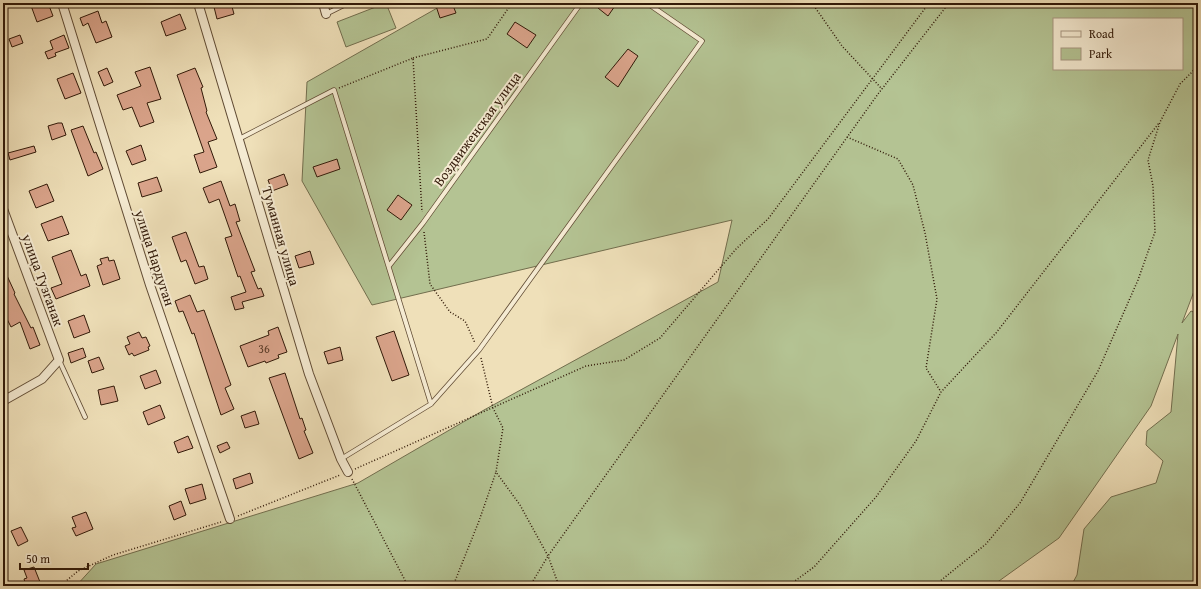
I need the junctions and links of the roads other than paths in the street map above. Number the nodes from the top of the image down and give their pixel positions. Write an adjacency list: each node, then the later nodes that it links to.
1 (62, 3): 17 (street, улица Нардуган)
2 (198, 3): 8 (street, Туманная улица)
3 (323, 3): 7 (street)
4 (348, 3): 7 (lane)
5 (581, 3): 10 (lane, Воздвиженская улица)
6 (647, 3): 13 (lane)
7 (326, 14)
8 (238, 139): 10 (lane); 15 (street, Туманная улица)
9 (3, 209): 11 (street, улица Тузганак)
10 (389, 266): 13 (lane)
11 (59, 360): 12 (street); 14 (lane)
12 (3, 401)
13 (431, 404): 15 (lane)
14 (85, 417)
15 (341, 459): 16 (street, Туманная улица)
16 (348, 472)
17 (230, 519)

